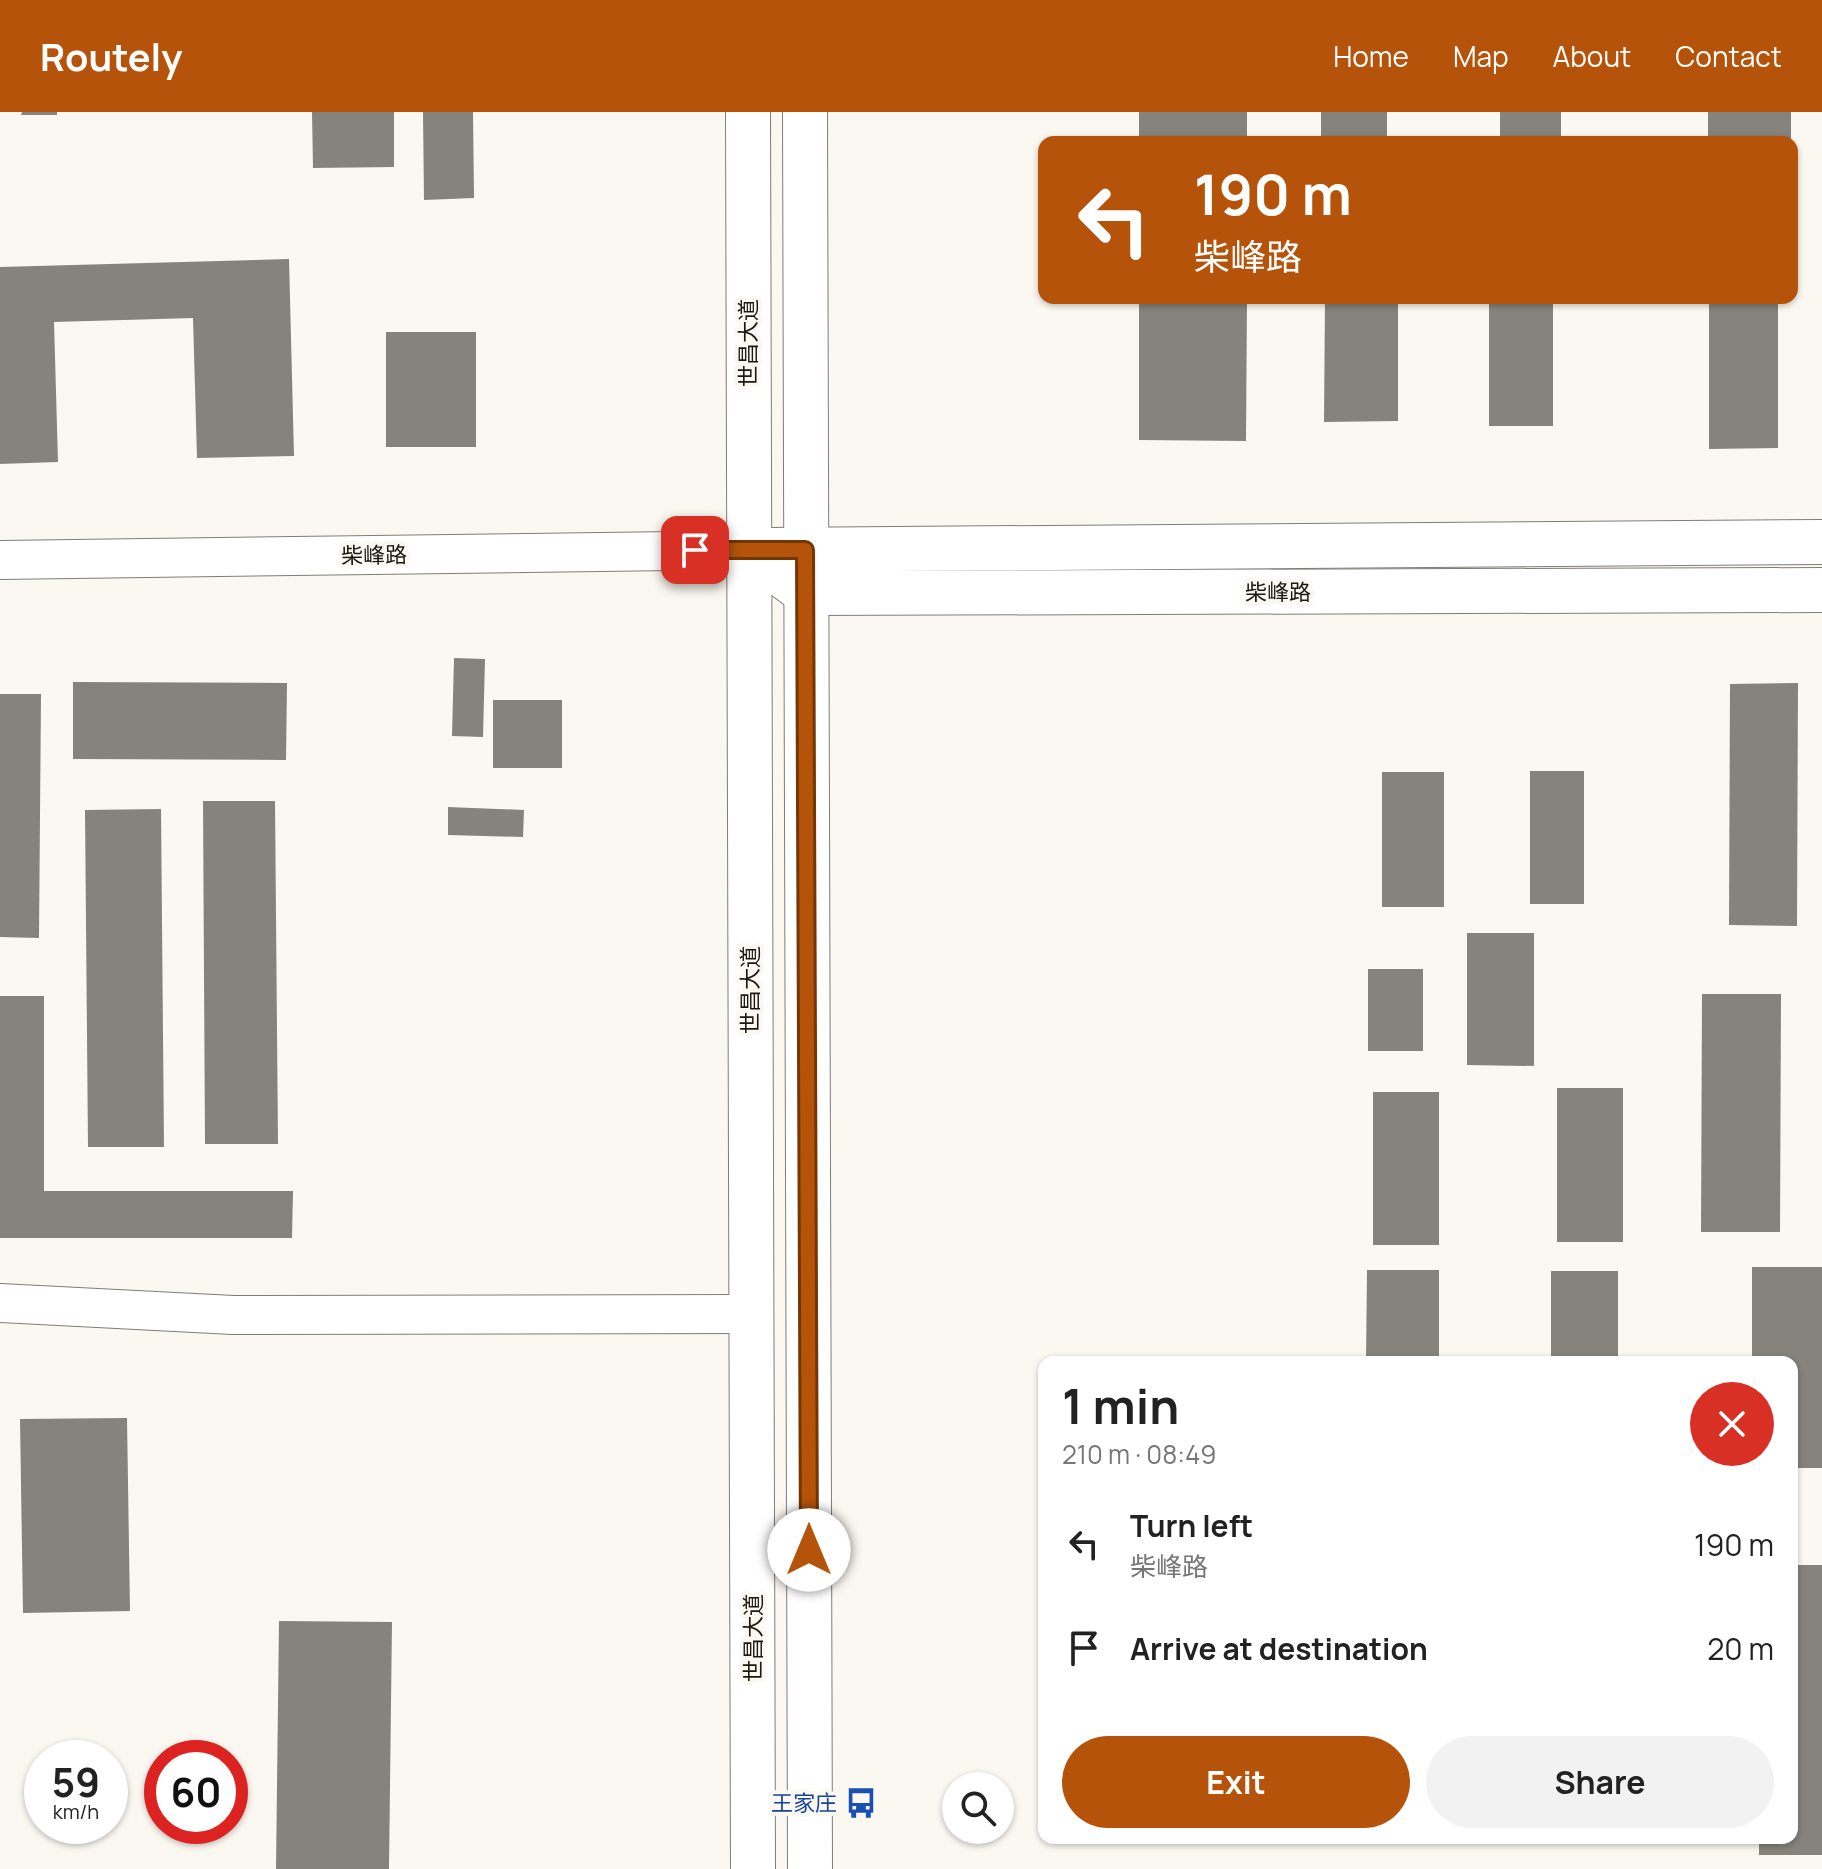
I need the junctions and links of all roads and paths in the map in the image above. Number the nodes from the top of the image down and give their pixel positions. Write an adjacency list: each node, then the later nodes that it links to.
1 (748, 112): 4 (main road, 世昌大道)
2 (805, 112): 5 (main road)
3 (1822, 542): 5 (main road, 柴峰路)
4 (748, 550): 5 (main road, 柴峰路); 6 (street, 柴峰路); 8 (main road); 10 (main road, 世昌大道)
5 (805, 550): 8 (main road)
6 (0, 560)
7 (1822, 590): 8 (main road, 柴峰路)
8 (806, 593): 12 (main road)
9 (0, 1303): 10 (street)
10 (752, 1314): 11 (main road, 世昌大道)
11 (753, 1869)
12 (810, 1869)

